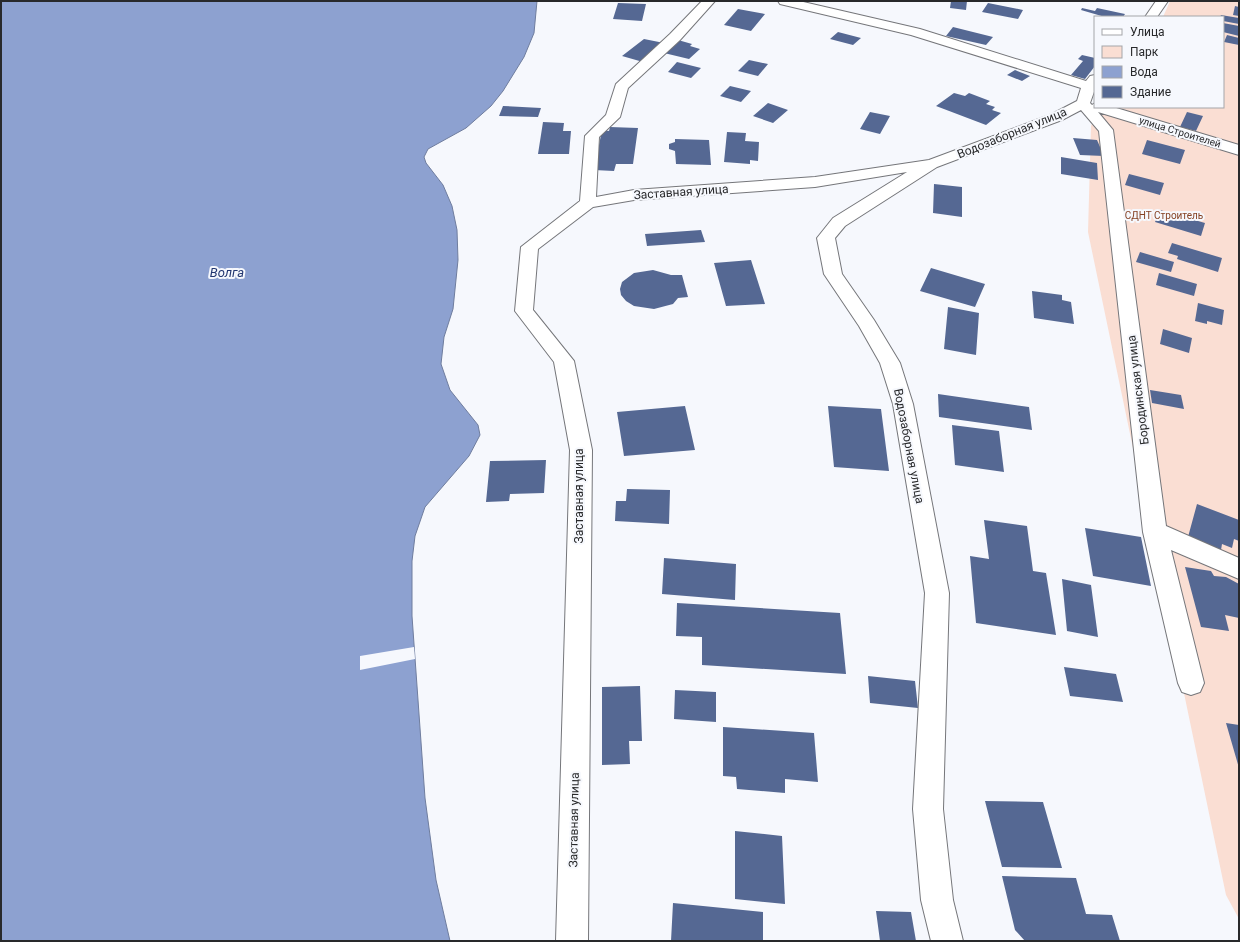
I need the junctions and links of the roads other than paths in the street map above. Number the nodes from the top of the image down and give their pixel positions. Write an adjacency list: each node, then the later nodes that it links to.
1 (709, 1): 10 (street)
2 (784, 1): 5 (street, улица Строителей)
3 (1162, 1): 4 (street)
4 (1152, 16)
5 (1092, 96): 9 (street, Водозаборная улица)
6 (1097, 108): 11 (street, Бородинская улица)
7 (1125, 108): 8 (street, улица Строителей)
8 (1239, 150)
9 (932, 164): 10 (street, Заставная улица); 15 (street, Водозаборная улица)
10 (588, 203): 14 (street, Заставная улица)
11 (1155, 532): 12 (street); 13 (street, Бородинская улица)
12 (1239, 568)
13 (1191, 683)
14 (572, 941)
15 (947, 941)

